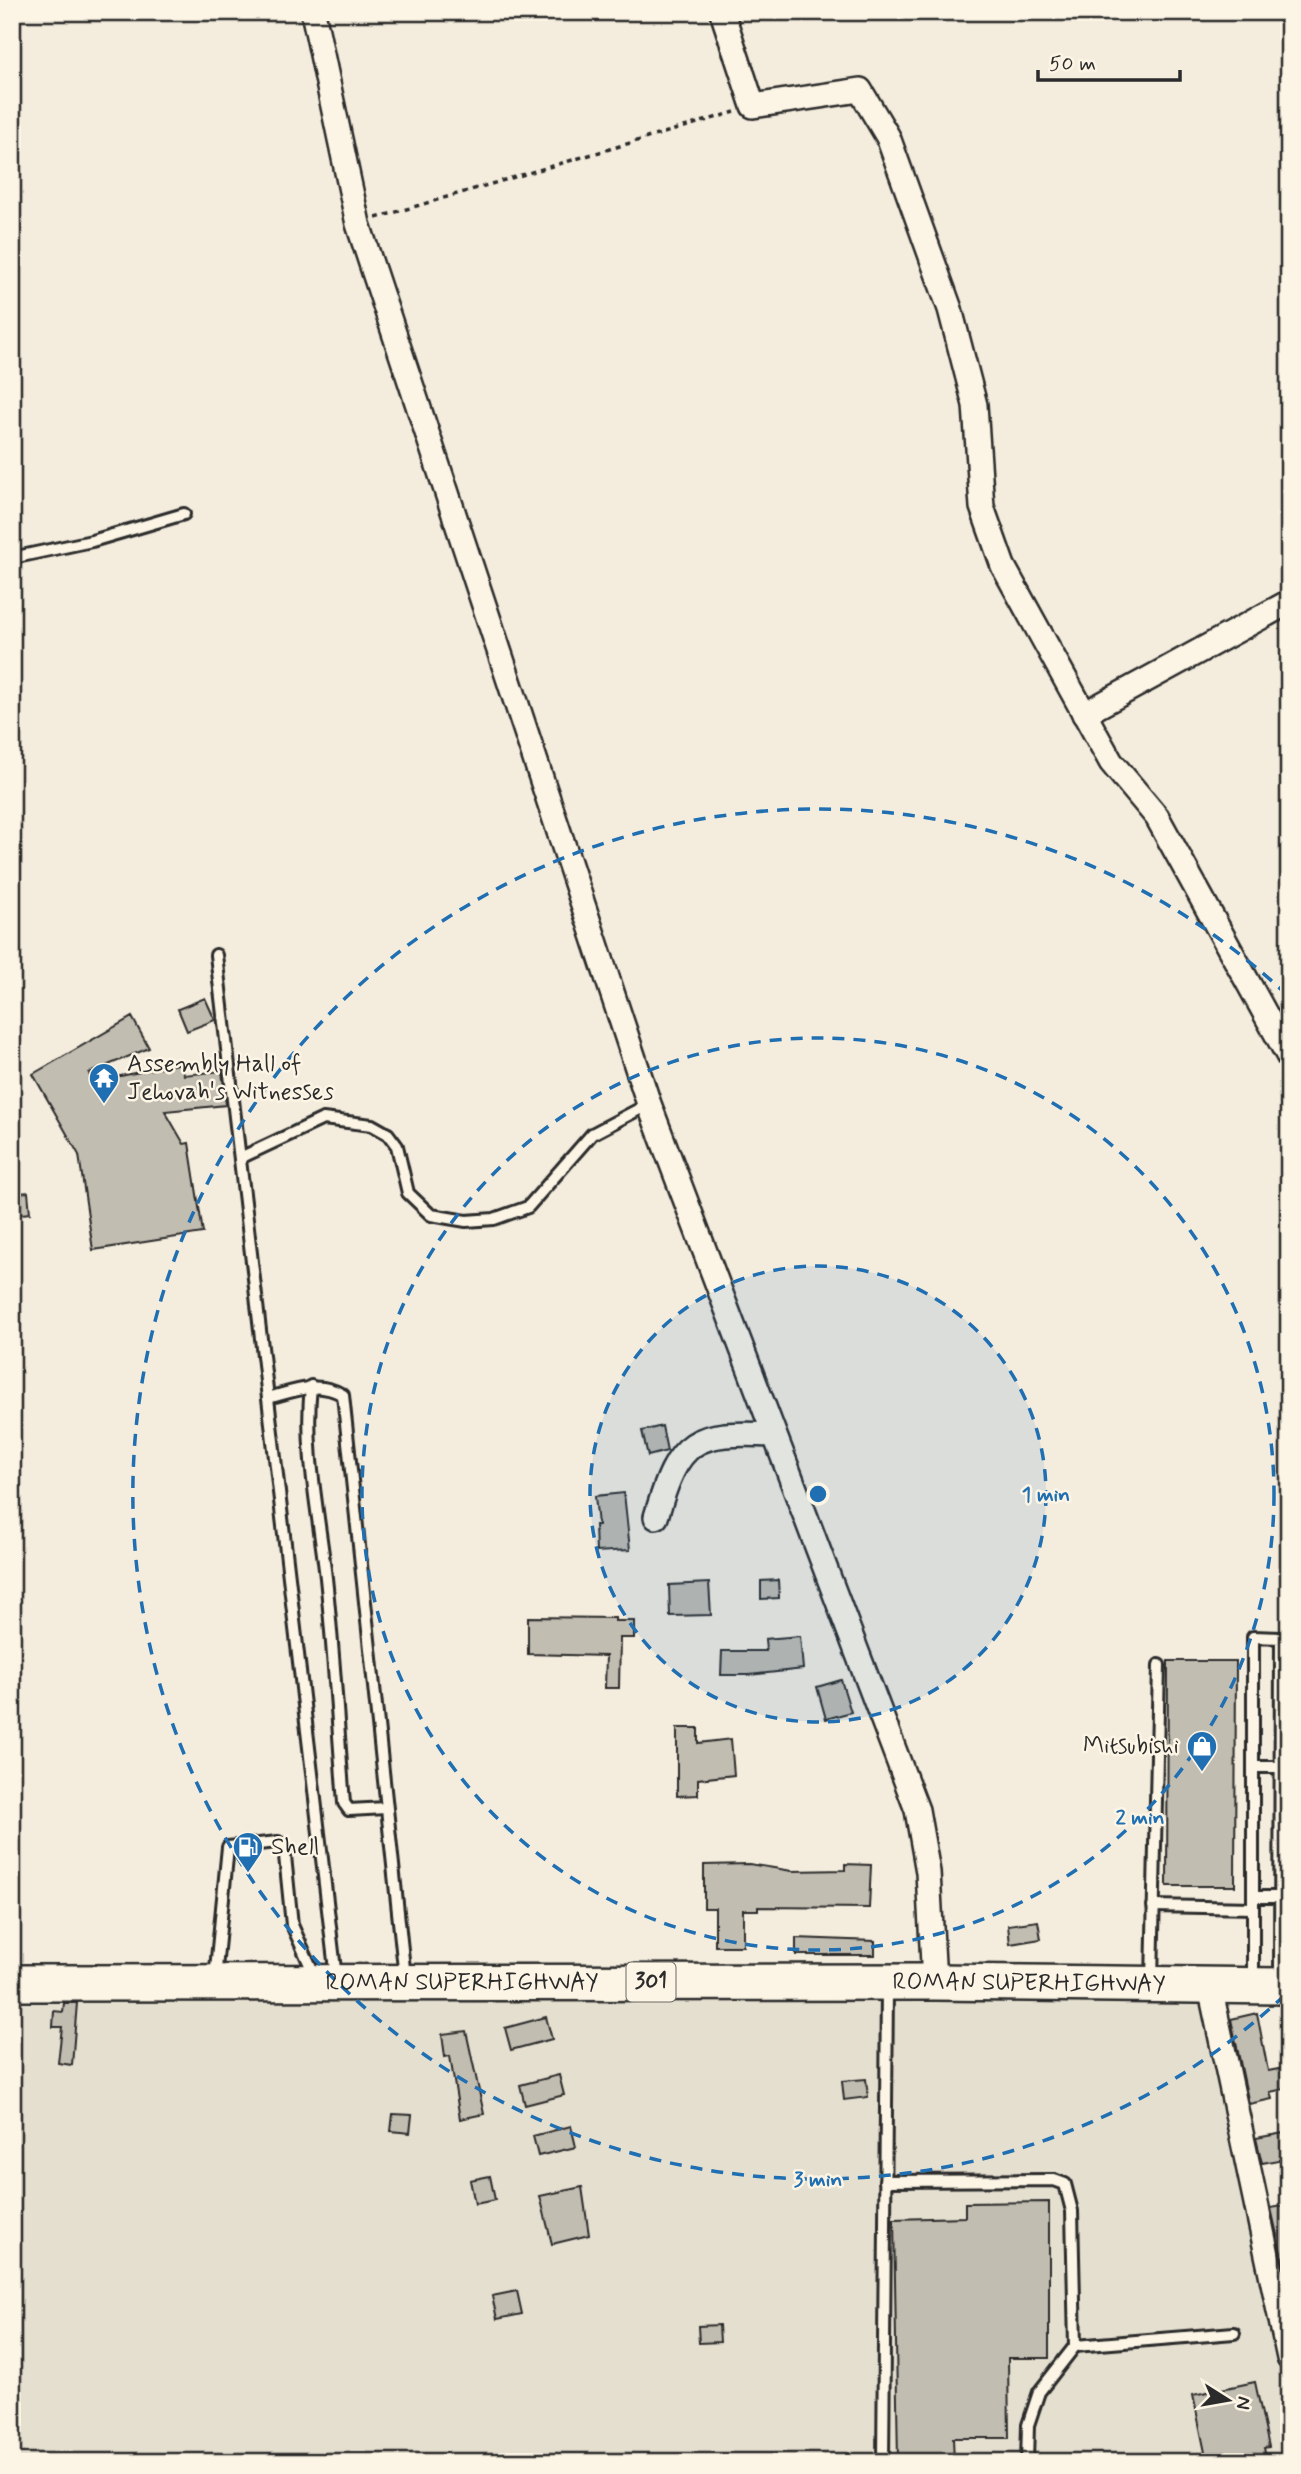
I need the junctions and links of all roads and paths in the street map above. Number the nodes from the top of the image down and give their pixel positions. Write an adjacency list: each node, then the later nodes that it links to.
1 (313, 12): 4 (street)
2 (722, 12): 3 (street)
3 (753, 106): 4 (path); 8 (street)
4 (358, 224): 11 (street)
5 (184, 514): 6 (lane)
6 (12, 558)
7 (1289, 602): 8 (street)
8 (1084, 714): 10 (street)
9 (216, 955): 12 (lane)
10 (1289, 1057)
11 (649, 1104): 12 (lane); 15 (street)
12 (240, 1158): 14 (lane)
13 (311, 1386): 14 (lane); 20 (lane); 20 (lane)
14 (268, 1398): 24 (lane)
15 (774, 1435): 16 (street); 27 (street)
16 (656, 1517)
17 (1159, 1665): 23 (lane)
18 (1253, 1767): 19 (lane); 19 (lane); 22 (lane)
19 (1281, 1767): 21 (lane)
20 (386, 1808): 25 (lane)
21 (1280, 1897): 22 (lane); 31 (lane)
22 (1253, 1902): 23 (lane); 31 (lane)
23 (1153, 1906): 30 (lane)
24 (327, 1982): 25 (main road, ROMAN SUPERHIGHWAY / 301); 29 (main road, ROMAN SUPERHIGHWAY / 301); 29 (lane)
25 (405, 1982): 26 (main road, ROMAN SUPERHIGHWAY / 301)
26 (887, 1982): 27 (main road, ROMAN SUPERHIGHWAY / 301); 33 (lane)
27 (934, 1982): 30 (main road, ROMAN SUPERHIGHWAY / 301)
28 (12, 1983): 29 (main road, ROMAN SUPERHIGHWAY / 301)
29 (214, 1983)
30 (1152, 1986): 32 (main road, ROMAN SUPERHIGHWAY / 301)
31 (1274, 1986): 32 (main road, ROMAN SUPERHIGHWAY / 301)
32 (1210, 1987): 36 (street)
33 (885, 2181): 35 (lane); 37 (lane)
34 (1234, 2333): 35 (lane)
35 (1075, 2346): 38 (lane)
36 (1289, 2358)
37 (883, 2462)
38 (1027, 2462)

